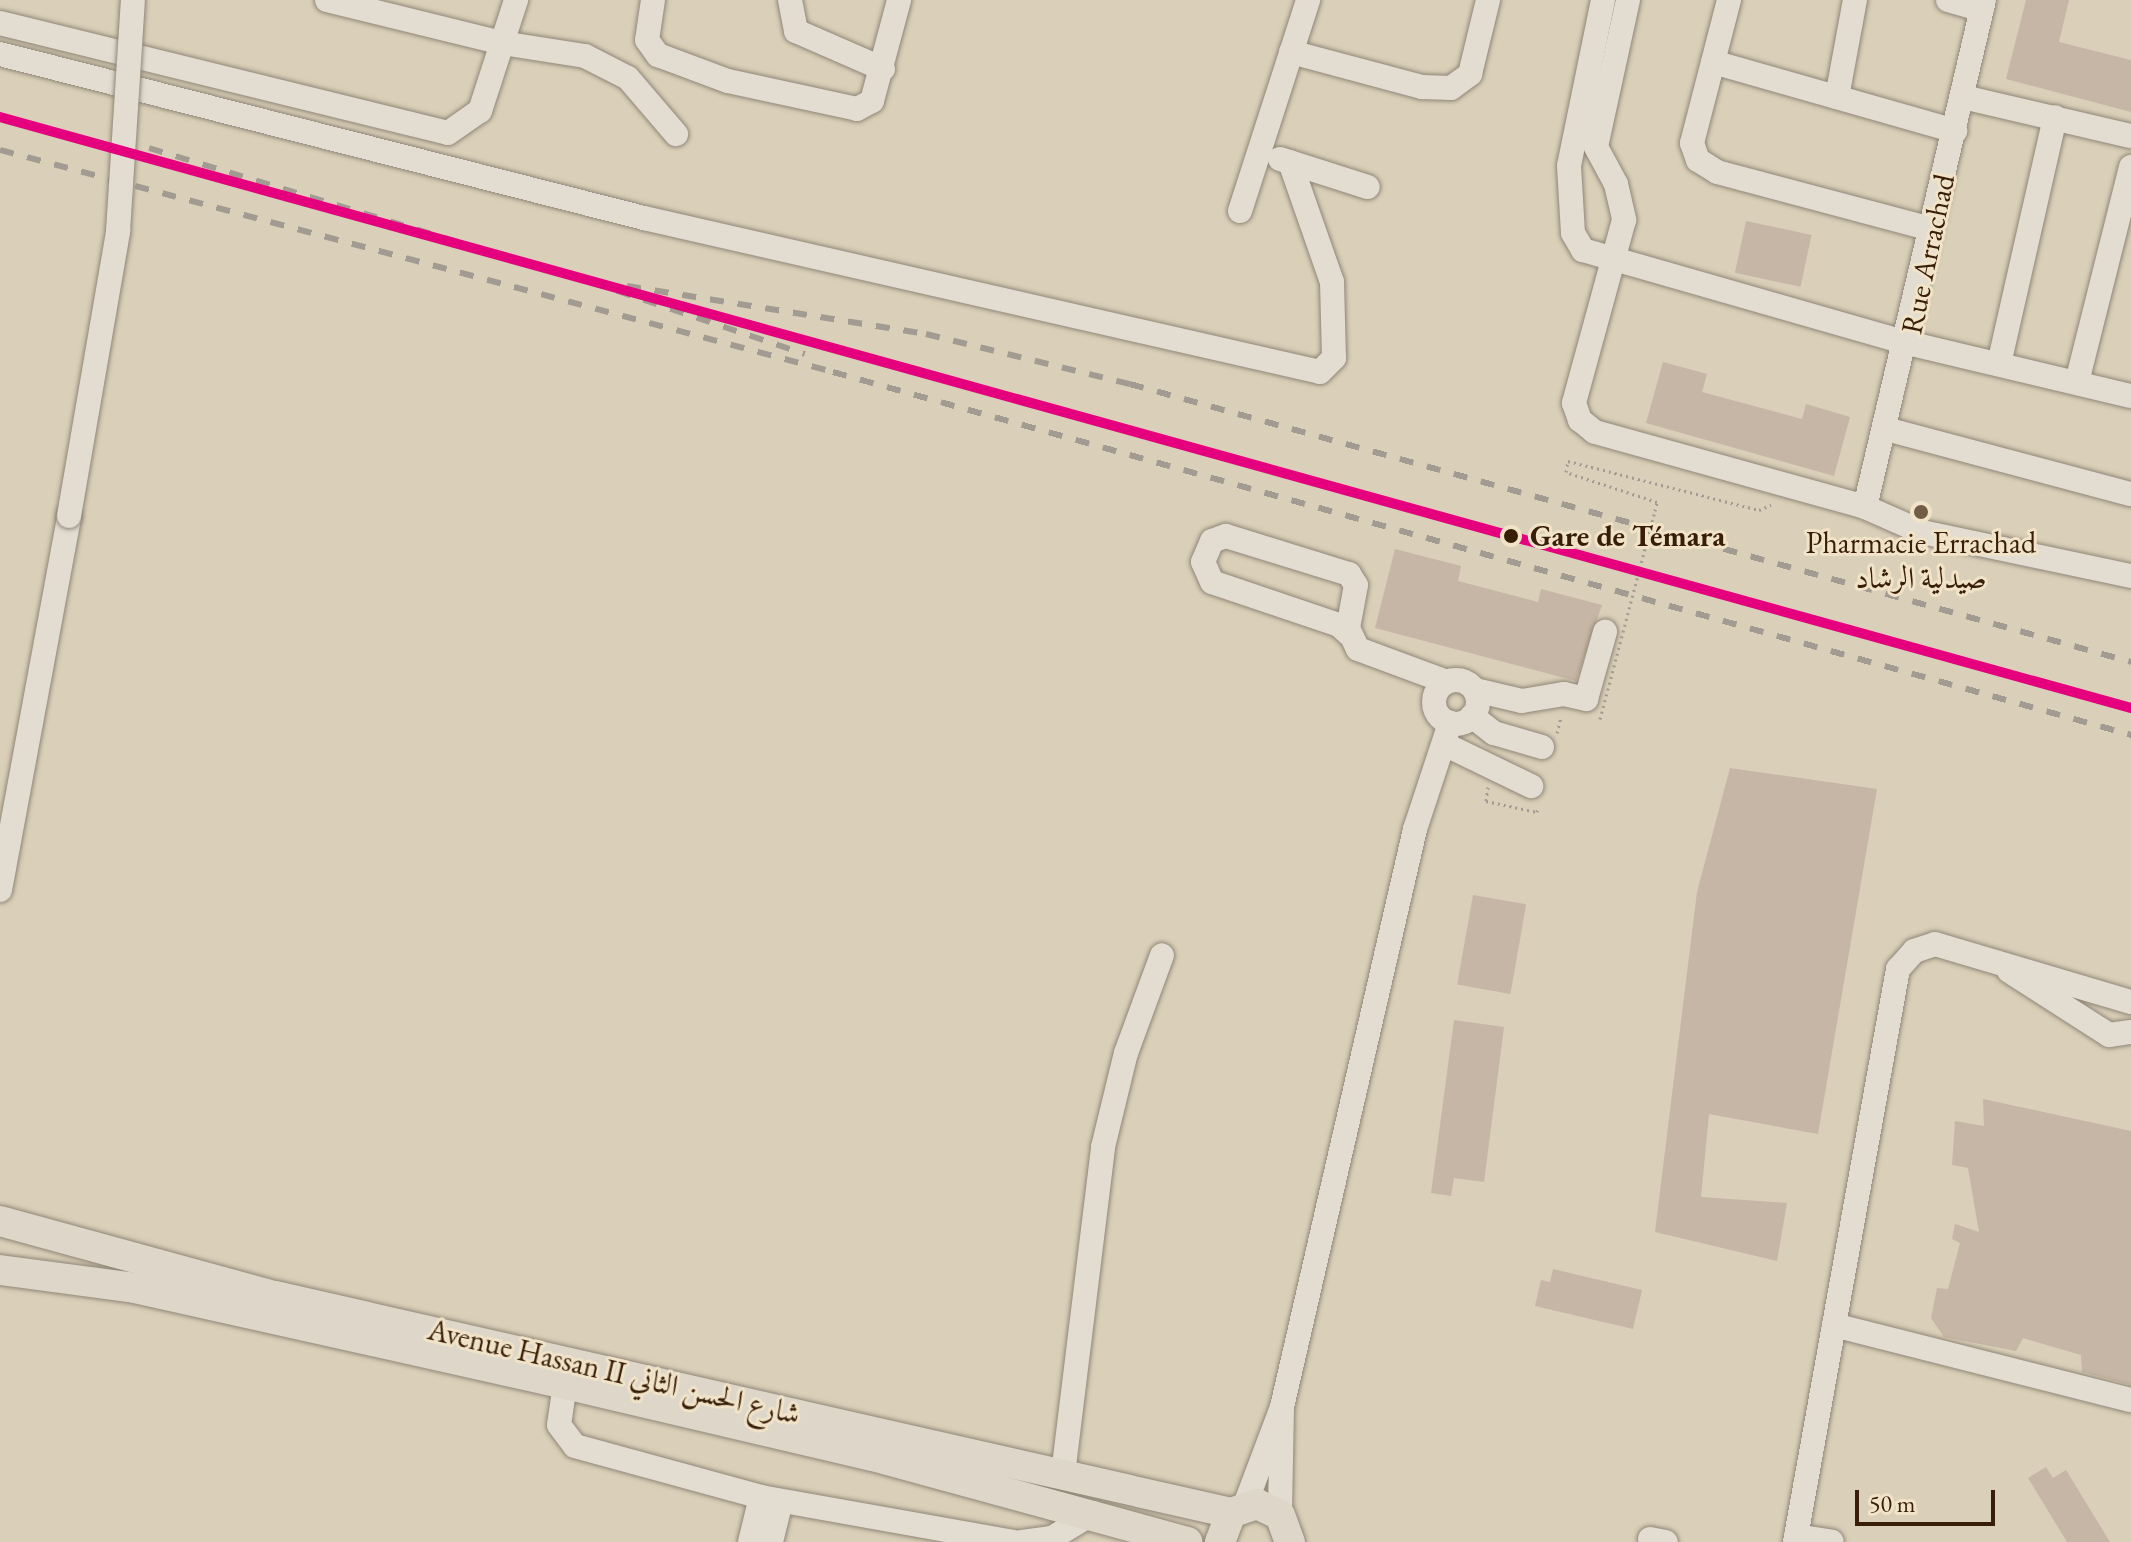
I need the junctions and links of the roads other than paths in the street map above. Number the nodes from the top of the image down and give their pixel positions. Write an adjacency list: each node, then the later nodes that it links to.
1 (133, 0): 49 (street, bridge)
2 (327, 0): 16 (street)
3 (516, 0): 16 (street)
4 (653, 0): 20 (street)
5 (790, 0): 20 (street)
6 (899, 0): 20 (street)
7 (1308, 0): 17 (street)
8 (1488, 0): 17 (street)
9 (1603, 0): 33 (street)
10 (1628, 0): 33 (street)
11 (1729, 0): 19 (street)
12 (1855, 0): 21 (street)
13 (1948, 0): 14 (street)
14 (1983, 5): 22 (street, Rue Arrachad)
15 (0, 23): 16 (street)
16 (502, 43): 25 (street)
17 (1291, 52): 27 (street)
18 (0, 54): 28 (street)
19 (1713, 62): 21 (street); 32 (street)
20 (883, 69)
21 (1837, 97): 24 (street)
22 (1963, 97): 23 (street); 24 (street, Rue Arrachad)
23 (2055, 117): 26 (street); 35 (street)
24 (1955, 131): 32 (street, Rue Arrachad)
25 (676, 134)
26 (2131, 136)
27 (1259, 152): 28 (street); 31 (street)
28 (1290, 162): 30 (street)
29 (2131, 167): 36 (street)
30 (1368, 187)
31 (1240, 211)
32 (1931, 229): 34 (street, Rue Arrachad)
33 (1613, 260): 34 (street); 40 (street)
34 (1908, 343): 35 (street); 38 (street, Rue Arrachad)
35 (1999, 364): 36 (street)
36 (2077, 382): 37 (street)
37 (2131, 396)
38 (1886, 429): 39 (street); 40 (street, Rue Arrachad)
39 (2131, 494)
40 (1865, 507): 41 (street)
41 (2131, 576)
42 (1605, 632): 45 (street)
43 (1349, 634): 43 (street); 44 (street)
44 (1447, 682): 45 (street); 46 (street)
45 (1475, 690): 46 (street)
46 (1455, 728): 47 (street); 48 (street); 59 (street)
47 (1542, 747)
48 (1531, 786)
49 (0, 890)
50 (1162, 955): 60 (street)
51 (1984, 955): 52 (street); 53 (street); 56 (street)
52 (2131, 1002)
53 (2131, 1032)
54 (0, 1221): 60 (main road, Avenue Hassan II شارع الحسن الثاني)
55 (0, 1270): 57 (main road, Avenue Hassan II شارع الحسن الثاني)
56 (1834, 1325): 58 (street); 65 (street)
57 (565, 1384): 61 (street); 63 (main road, Avenue Hassan II شارع الحسن الثاني)
58 (2131, 1400)
59 (1282, 1407): 62 (street); 64 (street)
60 (1063, 1474): 62 (main road, Avenue Hassan II شارع الحسن الثاني)
61 (771, 1499): 66 (street); 67 (street); 68 (street)
62 (1238, 1509): 64 (main road, Avenue Hassan II شارع الحسن الثاني); 71 (main road)
63 (1093, 1513): 69 (street); 70 (main road, Avenue Hassan II شارع الحسن الثاني)
64 (1294, 1532)
65 (1796, 1539): 72 (street)
66 (750, 1542)
67 (771, 1542)
68 (1014, 1542)
69 (1022, 1542)
70 (1187, 1542)
71 (1220, 1542)
72 (1832, 1542)

